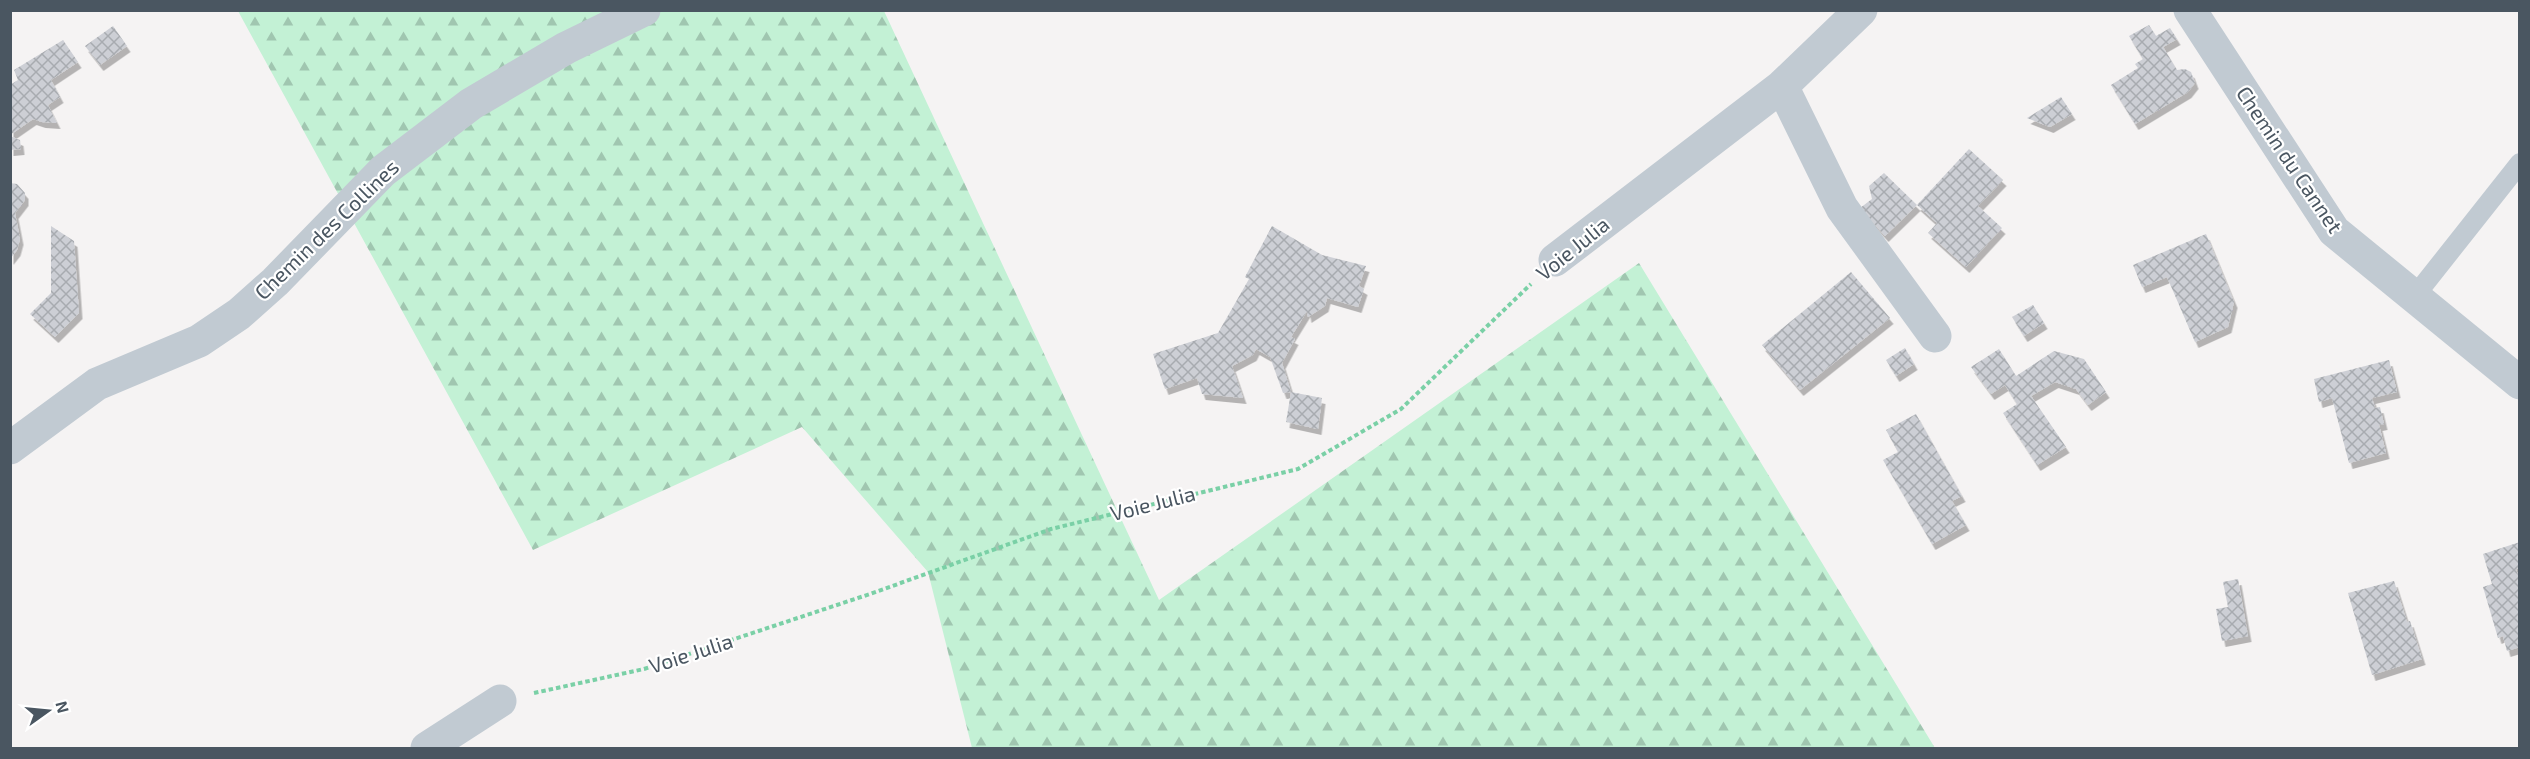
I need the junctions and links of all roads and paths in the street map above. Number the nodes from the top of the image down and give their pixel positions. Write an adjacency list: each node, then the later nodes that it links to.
1 (644, 10): 10 (street, Chemin des Collines)
2 (1861, 10): 4 (street, Voie Julia)
3 (2190, 10): 7 (street, Chemin du Cannet)
4 (1782, 86): 6 (street, Voie Julia); 8 (street)
5 (2520, 163): 7 (lane)
6 (1555, 260): 11 (path, Voie Julia)
7 (2414, 297): 9 (street, Chemin du Cannet)
8 (1935, 336)
9 (2520, 383)
10 (10, 447)
11 (500, 701): 12 (street)
12 (428, 748)

